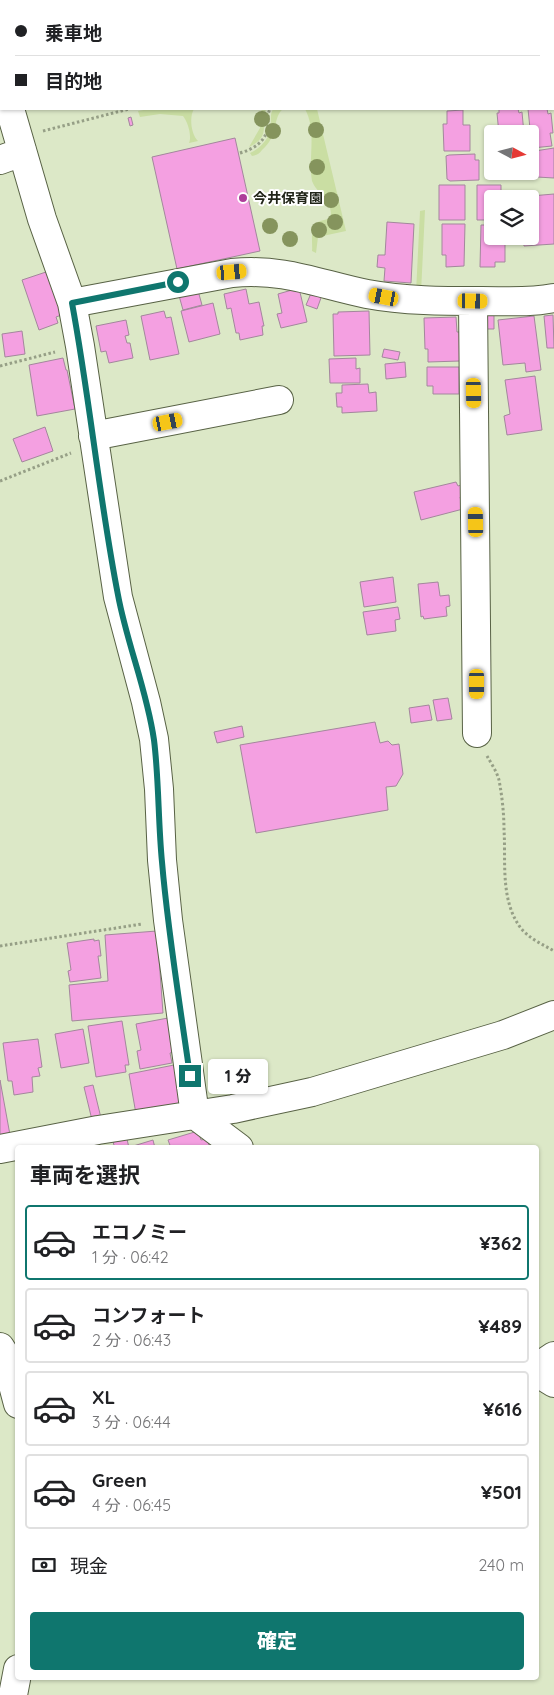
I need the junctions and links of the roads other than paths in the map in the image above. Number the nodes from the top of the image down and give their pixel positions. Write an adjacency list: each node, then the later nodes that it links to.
1 (10, 110): 2 (street)
2 (13, 149): 5 (street)
3 (554, 298): 4 (street)
4 (473, 301): 5 (street); 8 (street)
5 (72, 303): 7 (street)
6 (279, 400): 7 (street)
7 (94, 440): 10 (street)
8 (477, 733)
9 (554, 1016): 10 (street)
10 (195, 1115): 11 (street); 12 (street)
11 (21, 1145)
12 (235, 1145)
13 (15, 1146): 14 (street)
14 (0, 1149)
15 (0, 1347): 20 (street)
16 (554, 1356): 17 (street)
17 (539, 1366)
18 (539, 1374): 19 (street)
19 (554, 1383)
20 (15, 1393)
21 (16, 1680): 22 (street)
22 (13, 1695)

